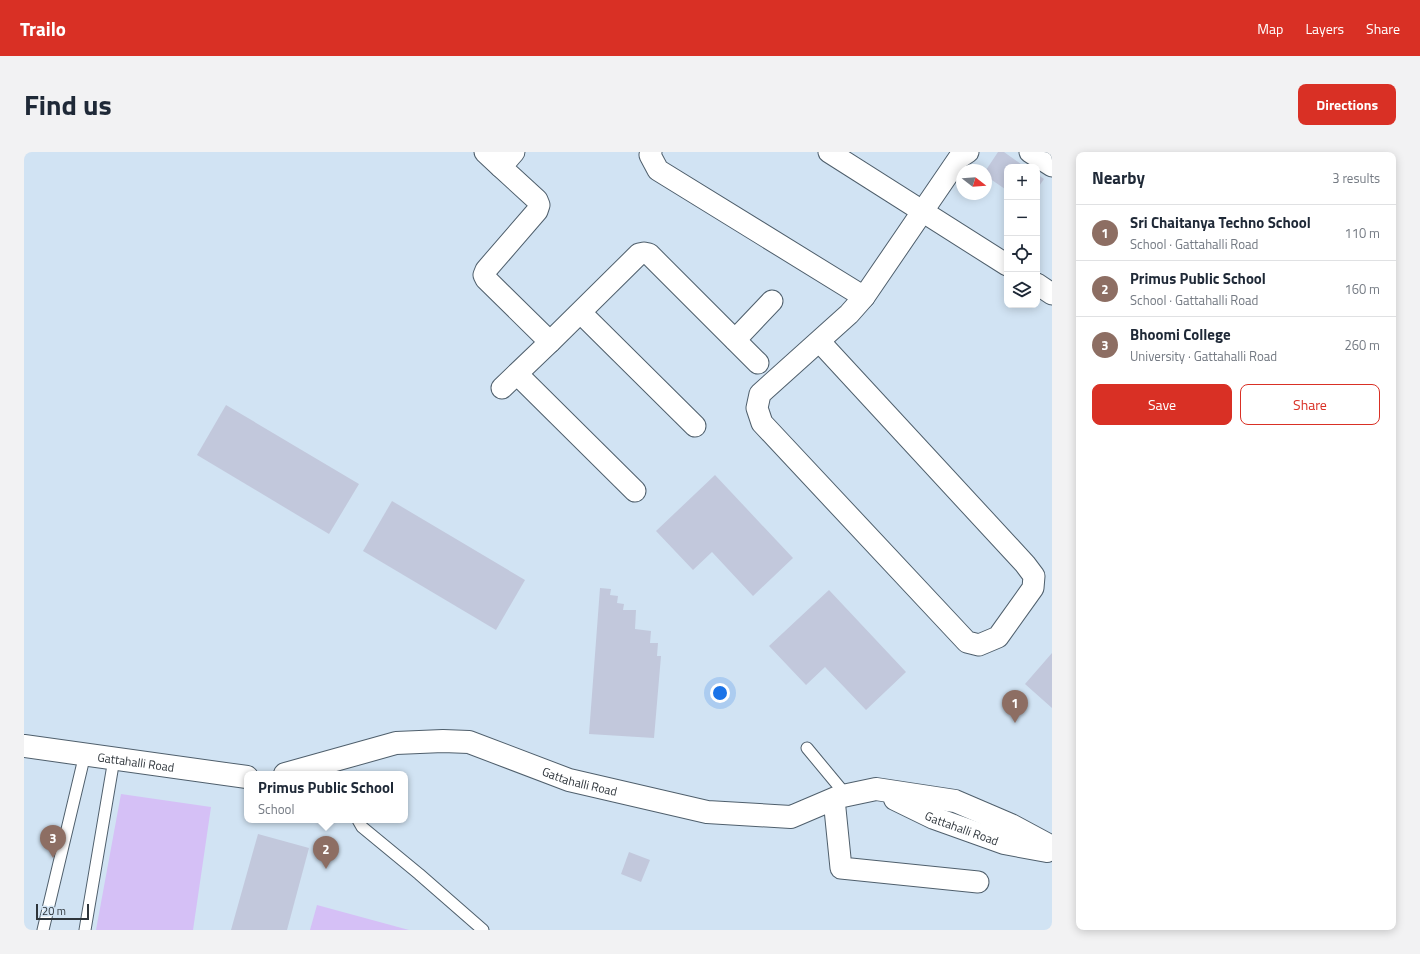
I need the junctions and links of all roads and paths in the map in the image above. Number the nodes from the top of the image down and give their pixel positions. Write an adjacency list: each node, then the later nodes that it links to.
1 (485, 152): 6 (street)
2 (651, 152): 12 (street)
3 (830, 152): 8 (street)
4 (968, 152): 8 (street)
5 (1030, 152): 7 (street)
6 (508, 160): 17 (street)
7 (1052, 166)
8 (923, 210): 9 (street); 12 (street)
9 (1004, 263)
10 (1040, 286): 11 (street)
11 (1052, 294)
12 (864, 297): 16 (street)
13 (772, 301): 15 (street)
14 (581, 313): 15 (street); 17 (street); 19 (street)
15 (735, 340): 18 (street)
16 (819, 341): 16 (street)
17 (550, 342): 20 (street)
18 (758, 363)
19 (695, 426)
20 (635, 491)
21 (24, 746): 23 (main road, Gattahalli Road)
22 (808, 748): 29 (lane)
23 (85, 754): 24 (main road, Gattahalli Road); 34 (lane)
24 (114, 759): 27 (main road, Gattahalli Road); 35 (lane)
25 (328, 769): 26 (main road, Gattahalli Road); 29 (main road, Gattahalli Road)
26 (311, 771)
27 (244, 776)
28 (876, 789): 29 (main road, Gattahalli Road); 31 (main road, Gattahalli Road); 32 (main road, Gattahalli Road)
29 (840, 797): 33 (street)
30 (360, 823): 36 (lane)
31 (1052, 847)
32 (1052, 852)
33 (978, 882)
34 (43, 930)
35 (85, 930)
36 (483, 930)

